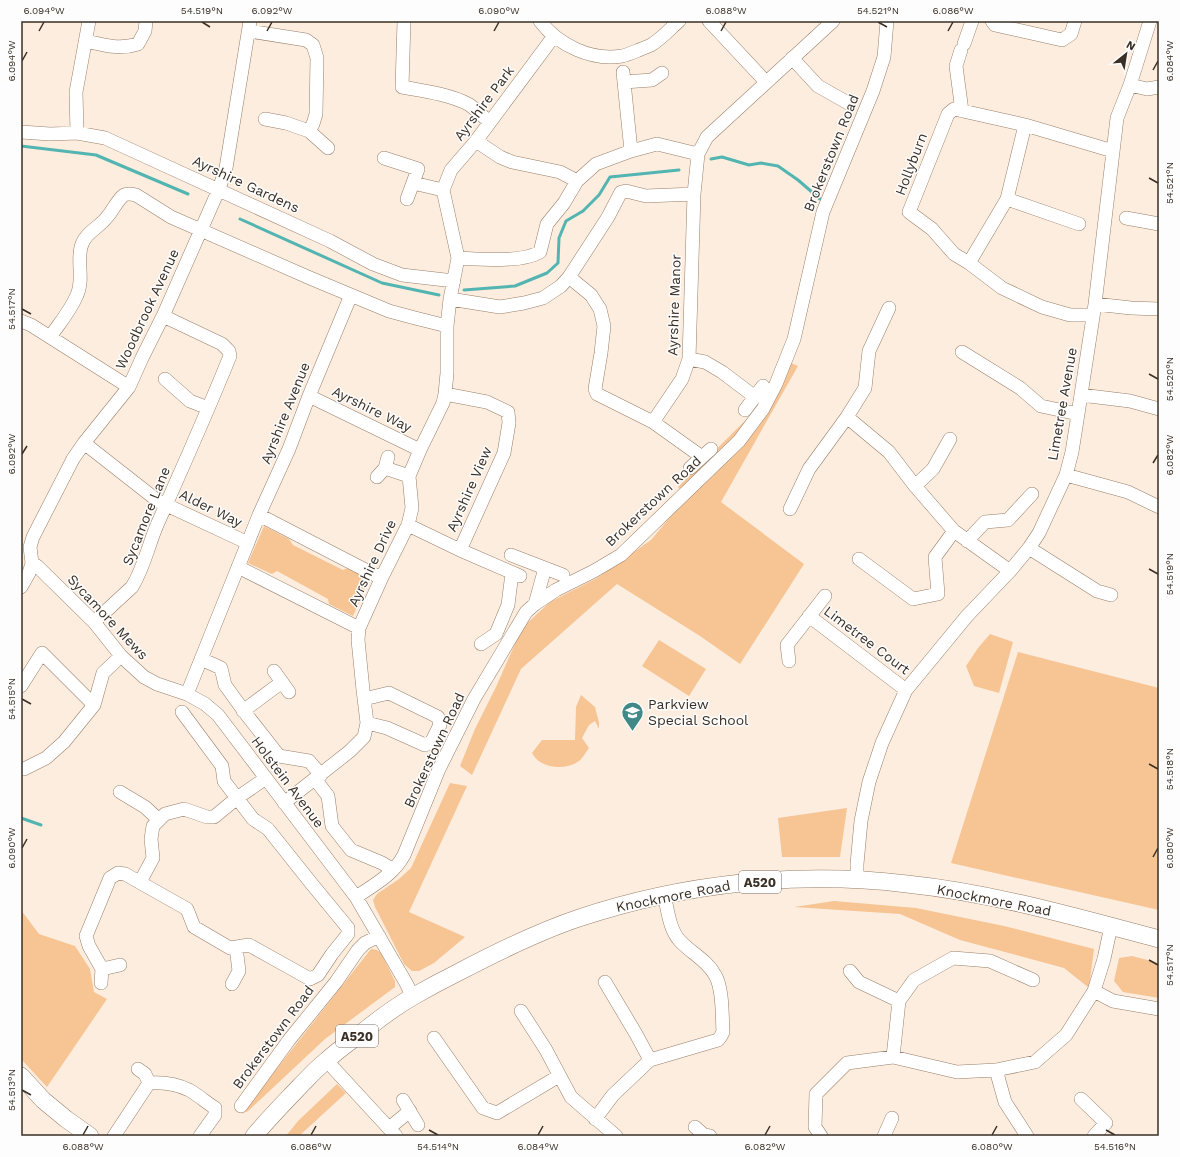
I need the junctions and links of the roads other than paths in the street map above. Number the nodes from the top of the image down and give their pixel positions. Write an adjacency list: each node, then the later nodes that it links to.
1 (89, 21): 15 (street)
2 (146, 21): 15 (street)
3 (404, 21): 24 (street)
4 (540, 21): 14 (street)
5 (679, 21): 14 (street)
6 (709, 21): 18 (street)
7 (833, 21): 16 (street)
8 (887, 21): 102 (street, Brokerstown Road)
9 (972, 21): 22 (street)
10 (992, 21): 11 (street)
11 (1075, 21)
12 (1150, 21): 19 (street, Limetree Avenue)
13 (249, 26): 27 (street); 37 (street, Woodbrook Avenue)
14 (554, 36): 24 (street, Ayrshire Park)
15 (86, 41): 28 (street)
16 (792, 58): 18 (street); 21 (street)
17 (662, 73): 31 (street)
18 (766, 82): 33 (street)
19 (1130, 85): 20 (street); 32 (street, Limetree Avenue)
20 (1159, 87)
21 (848, 103)
22 (962, 111): 25 (street); 47 (street, Hollyburn)
23 (265, 119): 27 (street)
24 (490, 122): 29 (street, Ayrshire Park)
25 (1025, 125): 32 (street); 41 (street)
26 (21, 132): 28 (street, Ayrshire Gardens)
27 (309, 132): 30 (street)
28 (77, 133): 37 (street, Ayrshire Gardens)
29 (476, 141): 35 (street); 38 (street, Ayrshire Park)
30 (328, 148)
31 (631, 151): 33 (street); 35 (street)
32 (1113, 151): 53 (street, Limetree Avenue)
33 (698, 154): 39 (street, Ayrshire Manor)
34 (384, 158): 36 (street)
35 (577, 181): 46 (street)
36 (413, 183): 38 (street); 40 (street)
37 (219, 189): 45 (street, Woodbrook Avenue); 49 (street, Ayrshire Gardens)
38 (443, 190): 46 (street)
39 (694, 194): 48 (street); 60 (street, Ayrshire Manor)
40 (407, 199)
41 (1007, 199): 43 (street); 47 (street)
42 (1126, 218): 44 (street)
43 (1080, 224)
44 (1159, 224)
45 (201, 230): 50 (street); 55 (street, Woodbrook Avenue); 58 (street)
46 (458, 258): 49 (street, Ayrshire Drive)
47 (969, 263): 53 (street, Hollyburn)
48 (569, 277): 51 (street); 71 (street)
49 (454, 281): 51 (street, Ayrshire Drive)
50 (351, 296): 57 (street); 65 (street, Ayrshire Avenue)
51 (450, 299): 57 (street, Ayrshire Drive)
52 (889, 308): 70 (street)
53 (1094, 309): 54 (street, Hollyburn); 64 (street, Limetree Avenue)
54 (1159, 309)
55 (163, 316): 62 (street, Woodbrook Avenue); 66 (street, Sycamore Lane)
56 (21, 321): 58 (street)
57 (447, 326): 63 (street, Ayrshire Drive)
58 (50, 337): 62 (street)
59 (962, 352): 69 (street)
60 (689, 360): 68 (street); 71 (street, Ayrshire Manor)
61 (165, 379): 66 (street)
62 (129, 387): 73 (street, Woodbrook Avenue)
63 (445, 394): 74 (street, Ayrshire Drive); 90 (street, Ayrshire View)
64 (1081, 395): 67 (street); 69 (street, Limetree Avenue)
65 (309, 396): 74 (street, Ayrshire Way); 84 (street, Ayrshire Avenue)
66 (208, 408): 81 (street, Sycamore Lane)
67 (1159, 409)
68 (745, 410)
69 (1078, 414): 77 (street, Limetree Avenue)
70 (847, 417): 79 (street); 83 (street)
71 (653, 422): 76 (street)
72 (950, 439): 79 (street)
73 (84, 443): 81 (street, Alder Way); 93 (street, Woodbrook Avenue)
74 (420, 450): 78 (street, Ayrshire Drive)
75 (383, 467): 78 (street)
76 (690, 468)
77 (1066, 475): 82 (street); 89 (street, Limetree Avenue)
78 (409, 476): 85 (street, Ayrshire Drive)
79 (916, 486): 86 (street)
80 (1032, 494): 87 (street)
81 (167, 505): 88 (street, Alder Way); 104 (street, Sycamore Lane)
82 (1159, 507)
83 (790, 509)
84 (259, 515): 88 (street, Ayrshire Avenue); 98 (street)
85 (408, 525): 90 (street); 98 (street, Ayrshire Drive)
86 (954, 531): 87 (street); 92 (street)
87 (967, 541): 96 (street)
88 (248, 543): 94 (street, Ayrshire Avenue)
89 (1029, 548): 96 (street, Limetree Avenue); 100 (street)
90 (460, 550): 106 (street)
91 (511, 555): 95 (street)
92 (859, 559)
93 (32, 563): 99 (street, Woodbrook Avenue); 104 (street, Sycamore Mews)
94 (238, 567): 105 (street); 108 (street, Ayrshire Avenue)
95 (545, 568): 97 (street); 102 (street)
96 (1010, 571): 112 (street, Limetree Avenue)
97 (563, 575)
98 (382, 577): 105 (street, Ayrshire Drive)
99 (21, 587)
100 (1111, 595)
101 (824, 596): 103 (street, Limetree Court)
102 (535, 604): 126 (street, Brokerstown Road)
103 (809, 616): 109 (street, Limetree Court); 112 (street, Limetree Court)
104 (94, 622): 107 (street, Sycamore Mews)
105 (358, 628): 114 (street, Ayrshire Drive)
106 (480, 644)
107 (121, 656): 113 (street, Sycamore Mews); 115 (street)
108 (201, 660): 113 (street, Ayrshire Avenue); 116 (street)
109 (789, 660)
110 (282, 681): 116 (street)
111 (21, 686): 115 (street)
112 (906, 690): 127 (street, Limetree Avenue)
113 (187, 694): 121 (street, Holstein Avenue)
114 (364, 699): 118 (street, Ayrshire Drive); 118 (street)
115 (94, 705): 119 (street)
116 (243, 711): 120 (street)
117 (182, 712): 123 (street)
118 (368, 723): 120 (street)
119 (21, 769)
120 (318, 777): 124 (street); 126 (street)
121 (266, 778): 123 (street); 124 (street, Holstein Avenue)
122 (120, 792): 125 (street)
123 (237, 798): 125 (street); 134 (street)
124 (284, 803): 130 (street, Holstein Avenue)
125 (159, 820): 128 (street)
126 (393, 870): 130 (street, Brokerstown Road)
127 (857, 880): 129 (main road, Knockmore Road / A520); 131 (main road, Knockmore Road / A520)
128 (140, 882): 134 (street); 136 (street)
129 (664, 895): 143 (main road, Knockmore Road / A520); 150 (street)
130 (356, 897): 132 (street)
131 (1111, 926): 133 (main road, Knockmore Road / A520); 142 (street)
132 (379, 936): 143 (street); 158 (street, Brokerstown Road)
133 (1159, 939)
134 (236, 947): 141 (street)
135 (120, 965): 136 (street)
136 (102, 969): 140 (street)
137 (850, 971): 144 (street)
138 (1033, 980): 144 (street)
139 (605, 982): 150 (street)
140 (101, 983)
141 (232, 984)
142 (1094, 991): 145 (street); 152 (street)
143 (413, 997): 149 (main road, Knockmore Road / A520)
144 (899, 1001): 148 (street)
145 (1159, 1009)
146 (522, 1011): 154 (street)
147 (434, 1038): 154 (street)
148 (893, 1057): 152 (street); 169 (street)
149 (326, 1060): 163 (street); 167 (main road, Knockmore Road / A520)
150 (650, 1060): 161 (street)
151 (138, 1069): 155 (street)
152 (996, 1070): 171 (street)
153 (21, 1076): 164 (main road)
154 (559, 1076): 161 (street)
155 (149, 1082): 165 (street); 166 (street)
156 (1081, 1099): 172 (street)
157 (403, 1100): 159 (street)
158 (241, 1106)
159 (410, 1111): 162 (street); 163 (street)
160 (892, 1118): 170 (street)
161 (595, 1119): 168 (street)
162 (418, 1125)
163 (393, 1132)
164 (90, 1136)
165 (114, 1136)
166 (200, 1136)
167 (254, 1136)
168 (616, 1136)
169 (821, 1136)
170 (884, 1136)
171 (1027, 1136)
172 (1094, 1136)

